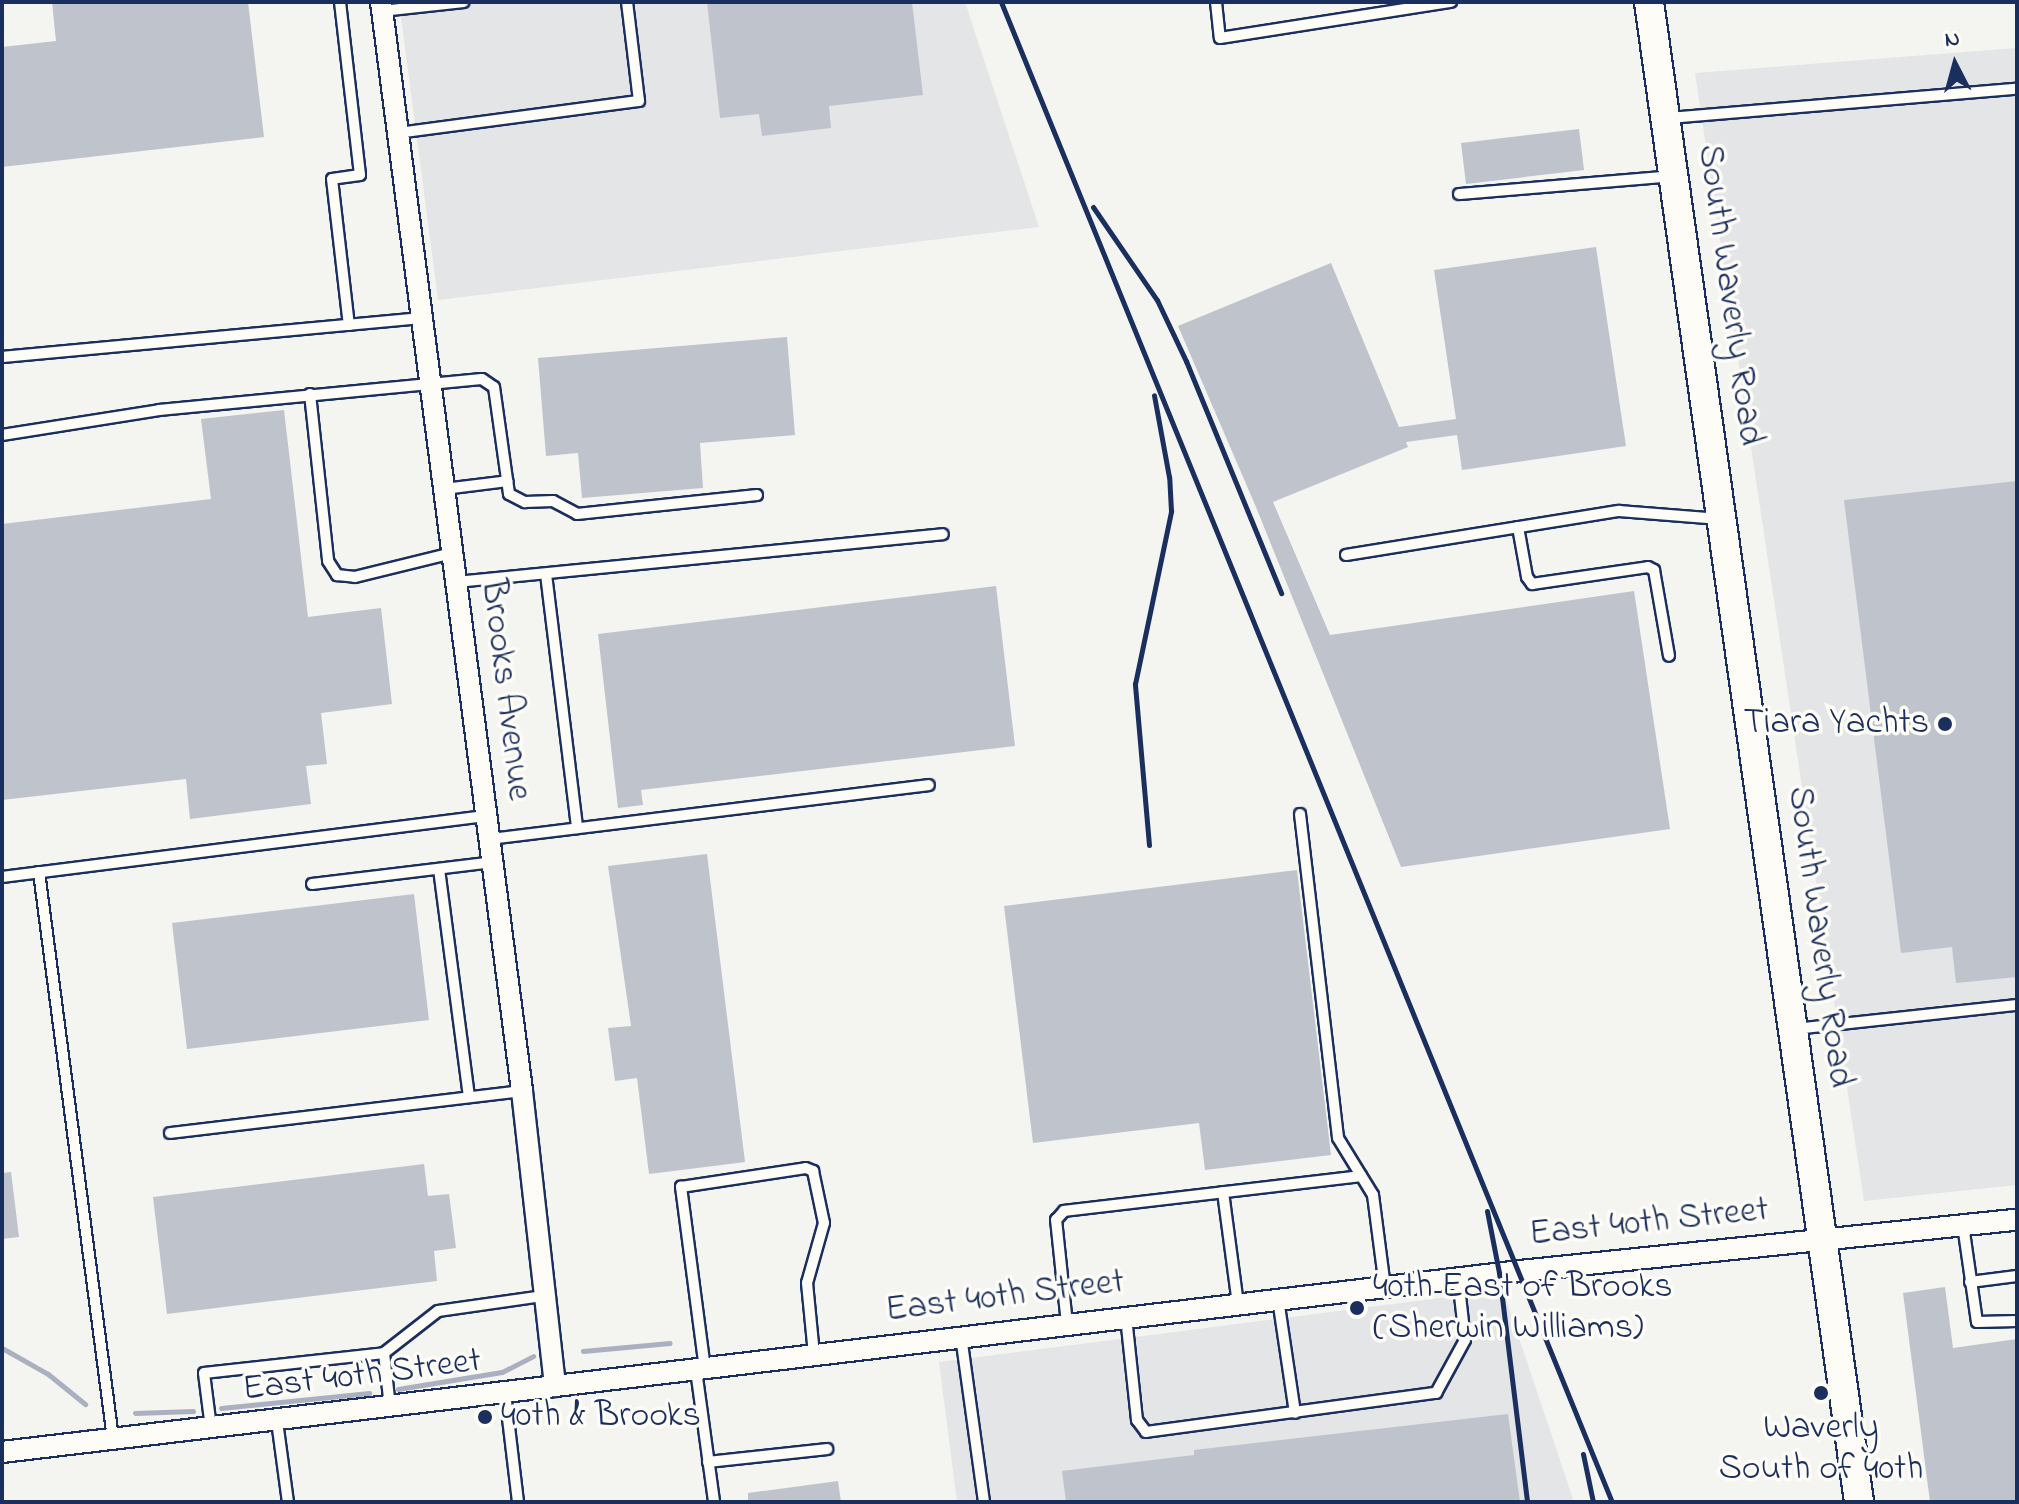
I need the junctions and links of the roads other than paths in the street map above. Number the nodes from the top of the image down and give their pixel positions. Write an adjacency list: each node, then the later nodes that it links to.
1 (340, 2): 14 (lane)
2 (464, 2): 7 (lane)
3 (627, 2): 10 (lane)
4 (1216, 2): 5 (lane)
5 (1451, 2)
6 (1649, 2): 9 (main road, South Waverly Road)
7 (381, 7): 10 (street, Brooks Avenue)
8 (2017, 89): 9 (lane)
9 (1666, 118): 11 (main road, South Waverly Road)
10 (398, 133): 13 (street, Brooks Avenue)
11 (1674, 176): 12 (lane); 22 (main road, South Waverly Road)
12 (1459, 194)
13 (422, 318): 14 (lane); 16 (street, Brooks Avenue)
14 (349, 325): 15 (lane)
15 (2, 357)
16 (430, 382): 17 (lane); 19 (lane); 20 (street, Brooks Avenue)
17 (310, 394): 18 (lane); 25 (lane)
18 (2, 435)
19 (508, 481): 20 (lane); 21 (lane)
20 (444, 489): 25 (street, Brooks Avenue)
21 (757, 495)
22 (1722, 519): 23 (lane); 41 (main road, South Waverly Road)
23 (1518, 527): 26 (lane); 29 (lane)
24 (943, 534): 27 (lane)
25 (453, 553): 28 (street, Brooks Avenue)
26 (1346, 555)
27 (546, 574): 28 (lane); 33 (lane)
28 (456, 582): 32 (street, Brooks Avenue)
29 (1669, 656)
30 (929, 785): 33 (lane)
31 (1300, 814): 45 (lane)
32 (487, 816): 34 (street, Brooks Avenue); 37 (lane)
33 (577, 828): 34 (lane)
34 (490, 839): 35 (street, Brooks Avenue)
35 (493, 862): 36 (lane); 42 (street, Brooks Avenue)
36 (439, 869): 39 (lane); 43 (lane)
37 (39, 872): 38 (lane); 70 (lane)
38 (2, 877)
39 (312, 884)
40 (2017, 1005): 41 (lane)
41 (1793, 1029): 49 (main road, South Waverly Road)
42 (522, 1091): 43 (lane); 54 (street, Brooks Avenue)
43 (469, 1097): 44 (lane)
44 (170, 1133)
45 (1361, 1176): 46 (lane); 53 (lane)
46 (1223, 1192): 56 (lane); 59 (lane)
47 (2017, 1220): 48 (street, East 40th Street)
48 (1963, 1225): 49 (street, East 40th Street); 52 (lane)
49 (1823, 1239): 51 (street, East 40th Street); 78 (main road, South Waverly Road)
50 (2017, 1276): 52 (lane)
51 (1458, 1278): 53 (street, East 40th Street); 67 (lane)
52 (1970, 1282): 58 (lane)
53 (1385, 1287): 55 (street, East 40th Street)
54 (544, 1296): 61 (lane); 64 (street, Brooks Avenue)
55 (1278, 1299): 56 (street, East 40th Street); 67 (lane)
56 (1238, 1304): 57 (street, East 40th Street)
57 (1126, 1317): 59 (street, East 40th Street); 67 (lane)
58 (2017, 1321)
59 (1067, 1324): 60 (street, East 40th Street)
60 (961, 1336): 62 (street, East 40th Street); 77 (lane)
61 (384, 1353): 66 (lane); 69 (lane)
62 (814, 1355): 63 (street, East 40th Street); 63 (lane)
63 (700, 1370): 64 (street, East 40th Street); 73 (lane)
64 (555, 1386): 65 (street, East 40th Street)
65 (505, 1393): 66 (street, East 40th Street); 75 (lane)
66 (390, 1407): 68 (street, East 40th Street)
67 (1295, 1413)
68 (277, 1421): 69 (street, East 40th Street); 74 (lane)
69 (211, 1428): 70 (street, East 40th Street)
70 (113, 1439): 72 (street, East 40th Street)
71 (827, 1449): 73 (lane)
72 (2, 1452)
73 (708, 1462): 76 (lane)
74 (288, 1502)
75 (518, 1502)
76 (714, 1502)
77 (984, 1502)
78 (1859, 1502)

